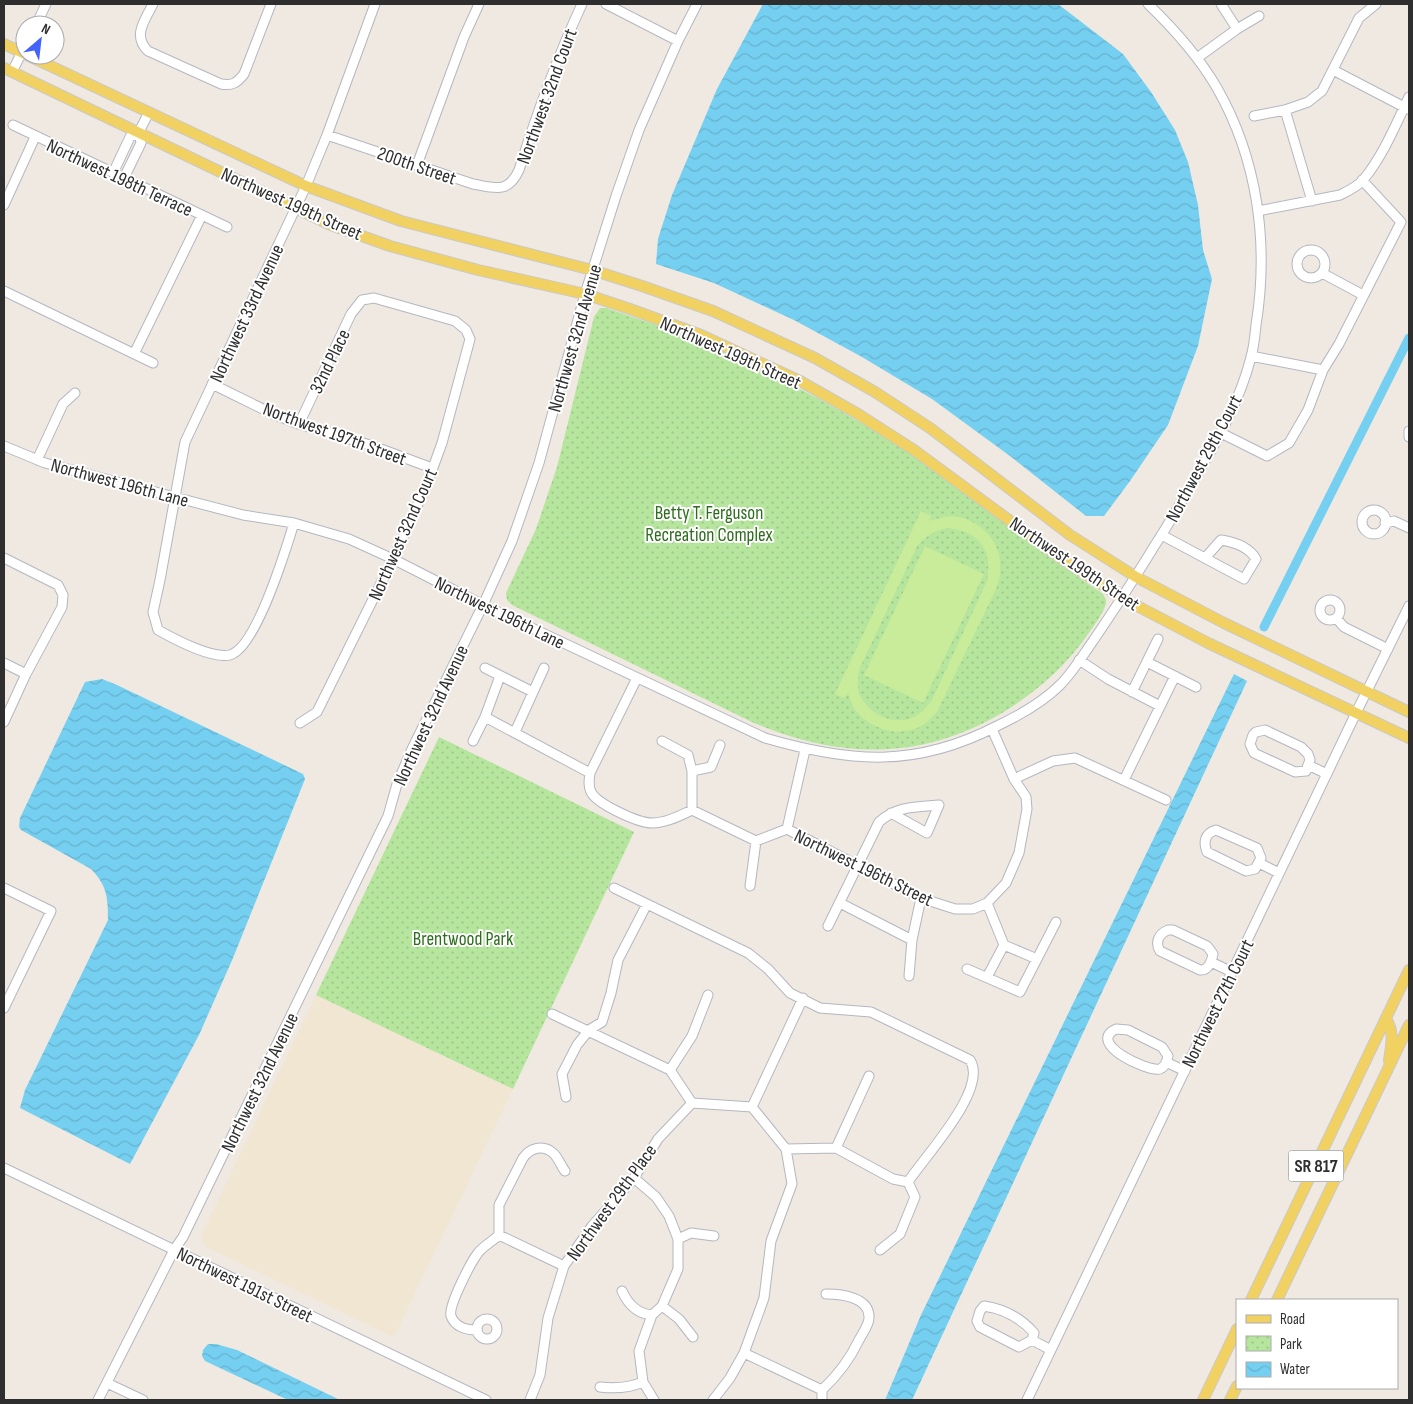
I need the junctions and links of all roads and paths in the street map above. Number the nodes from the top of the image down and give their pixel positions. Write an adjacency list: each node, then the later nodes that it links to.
1 (152, 4): 2 (street)
2 (271, 4)
3 (375, 4): 25 (street, Northwest 33rd Avenue)
4 (479, 4): 27 (street)
5 (582, 4): 32 (street, Northwest 32nd Court)
6 (606, 4): 13 (street)
7 (697, 4): 13 (street, Northwest 32nd Avenue)
8 (1148, 4): 14 (street, Northwest 29th Court)
9 (1221, 4): 12 (street)
10 (1376, 4): 17 (street)
11 (1259, 16): 12 (street)
12 (1238, 28): 14 (street)
13 (678, 40): 39 (street, Northwest 32nd Avenue)
14 (1197, 58): 36 (street, Northwest 29th Court)
15 (52, 65): 21 (main road, Northwest 199th Street)
16 (8, 70): 24 (main road, Northwest 199th Street)
17 (1333, 70): 19 (street); 20 (street)
18 (1409, 97): 19 (street)
19 (1407, 108): 30 (street)
20 (1285, 110): 22 (street); 33 (street)
21 (149, 112): 24 (street); 31 (main road, Northwest 199th Street)
22 (1254, 116)
23 (13, 125): 26 (street, Northwest 198th Terrace)
24 (139, 132): 28 (street); 29 (street); 35 (main road, Northwest 199th Street)
25 (327, 135): 27 (street, 200th Street); 31 (street, Northwest 33rd Avenue)
26 (35, 137): 28 (street, Northwest 198th Terrace); 34 (street)
27 (417, 165): 32 (street, 200th Street)
28 (113, 173): 29 (street, Northwest 198th Terrace)
29 (124, 178): 37 (street, Northwest 198th Terrace)
30 (1362, 180): 33 (street); 43 (street)
31 (306, 186): 35 (street, Northwest 33rd Avenue); 39 (main road, Northwest 199th Street)
32 (508, 186)
33 (1312, 201): 36 (street)
34 (4, 205)
35 (296, 208): 42 (main road, Northwest 199th Street); 49 (street, Northwest 33rd Avenue)
36 (1258, 211): 46 (street, Northwest 29th Court)
37 (202, 215): 38 (street, Northwest 198th Terrace); 45 (street)
38 (227, 227)
39 (592, 270): 42 (street, Northwest 32nd Avenue); 66 (main road, Northwest 199th Street)
40 (1322, 273): 43 (street)
41 (4, 291): 45 (street)
42 (585, 294): 67 (main road, Northwest 199th Street); 68 (street, Northwest 32nd Avenue)
43 (1363, 295): 48 (street)
44 (362, 300): 51 (street, 32nd Place); 57 (street, Northwest 32nd Court)
45 (134, 354): 47 (street)
46 (1251, 356): 48 (street); 53 (street, Northwest 29th Court)
47 (153, 363)
48 (1324, 370): 53 (street)
49 (212, 384): 51 (street, Northwest 197th Street); 58 (street, Northwest 33rd Avenue)
50 (75, 393): 56 (street)
51 (299, 424): 57 (street, Northwest 197th Street)
52 (1409, 431): 54 (street)
53 (1221, 433): 62 (street, Northwest 29th Court)
54 (1409, 437)
55 (4, 446): 56 (street, Northwest 196th Lane)
56 (37, 460): 58 (street, Northwest 196th Lane)
57 (432, 468): 64 (street, Northwest 32nd Court)
58 (174, 496): 59 (street, Northwest 196th Lane); 59 (street, Northwest 33rd Avenue)
59 (294, 523): 64 (street, Northwest 196th Lane)
60 (1385, 523): 61 (street)
61 (1409, 528)
62 (1162, 535): 65 (street); 66 (street, Northwest 29th Court)
63 (4, 558): 78 (street)
64 (393, 558): 68 (street, Northwest 196th Lane); 91 (street, Northwest 32nd Court)
65 (1204, 558): 65 (street)
66 (1136, 577): 67 (street, Northwest 29th Court); 83 (main road, Northwest 199th Street)
67 (1122, 598): 73 (street, Northwest 29th Court); 88 (main road, Northwest 199th Street)
68 (483, 605): 81 (street, Northwest 196th Lane); 155 (street, Northwest 32nd Avenue)
69 (1409, 606): 72 (street, Northwest 27th Court)
70 (1336, 618): 72 (street)
71 (1158, 639): 74 (street)
72 (1388, 649): 83 (street, Northwest 27th Court)
73 (1079, 660): 85 (street); 92 (street, Northwest 29th Court)
74 (1147, 662): 80 (street); 85 (street)
75 (4, 663): 78 (street)
76 (485, 668): 79 (street)
77 (544, 668): 84 (street)
78 (26, 674): 90 (street)
79 (500, 676): 84 (street); 89 (street)
80 (1175, 676): 82 (street); 86 (street)
81 (637, 678): 98 (street, Northwest 196th Lane); 101 (street)
82 (1196, 687)
83 (1367, 691): 87 (main road, Northwest 199th Street); 88 (street, Northwest 27th Court)
84 (533, 692): 93 (street)
85 (1132, 692): 86 (street)
86 (1160, 706): 104 (street)
87 (1409, 712)
88 (1356, 713): 94 (main road, Northwest 199th Street); 102 (street, Northwest 27th Court)
89 (485, 717): 93 (street); 95 (street)
90 (4, 722)
91 (300, 723)
92 (992, 729): 98 (street, Northwest 196th Lane); 103 (street)
93 (515, 732): 101 (street)
94 (1409, 738)
95 (473, 741)
96 (662, 741): 100 (street)
97 (720, 745): 100 (street)
98 (804, 750): 108 (street)
99 (1308, 766): 99 (street); 102 (street)
100 (692, 771): 106 (street)
101 (590, 773): 106 (street)
102 (1326, 774): 112 (street, Northwest 27th Court)
103 (1014, 779): 104 (street); 118 (street)
104 (1124, 780): 105 (street)
105 (1166, 800)
106 (692, 810): 109 (street)
107 (892, 813): 107 (street); 111 (street)
108 (787, 829): 109 (street, Northwest 196th Street); 111 (street, Northwest 196th Street)
109 (756, 841): 113 (street)
110 (1259, 863): 110 (street); 112 (street)
111 (859, 865): 116 (street, Northwest 196th Street); 117 (street)
112 (1280, 873): 128 (street, Northwest 27th Court)
113 (750, 886)
114 (4, 888): 133 (street)
115 (614, 888): 119 (street)
116 (922, 898): 118 (street, Northwest 196th Street); 122 (street)
117 (840, 903): 121 (street); 122 (street)
118 (987, 903): 123 (street)
119 (647, 904): 132 (street); 137 (street)
120 (1056, 922): 124 (street)
121 (828, 926)
122 (912, 940): 129 (street)
123 (1004, 945): 124 (street); 130 (street)
124 (1037, 959): 130 (street)
125 (1211, 962): 125 (street); 128 (street)
126 (967, 969): 130 (street)
127 (1409, 970): 135 (main road, SR 817)
128 (1232, 972): 141 (street, Northwest 27th Court)
129 (909, 976)
130 (987, 977)
131 (708, 995): 140 (street)
132 (804, 998): 145 (street); 151 (street)
133 (4, 1008)
134 (552, 1014): 137 (street)
135 (1386, 1019): 139 (main road); 160 (main road, SR 817)
136 (1409, 1026): 139 (main road, SR 817)
137 (589, 1030): 140 (street); 143 (street)
138 (1166, 1062): 138 (street); 141 (street)
139 (1388, 1069): 161 (main road, SR 817)
140 (670, 1070): 144 (street)
141 (1184, 1071): 168 (street, Northwest 27th Court)
142 (869, 1076): 146 (street)
143 (566, 1097)
144 (692, 1103): 145 (street); 150 (street, Northwest 29th Place)
145 (752, 1107): 147 (street)
146 (836, 1148): 147 (street); 151 (street)
147 (786, 1149): 169 (street)
148 (4, 1168): 155 (street, Northwest 191st Street)
149 (565, 1171): 152 (street)
150 (634, 1178): 154 (street); 157 (street, Northwest 29th Place)
151 (908, 1182): 156 (street)
152 (499, 1236): 157 (street); 164 (street)
153 (714, 1236): 154 (street)
154 (678, 1238): 162 (street)
155 (174, 1250): 171 (street, Northwest 32nd Avenue); 177 (street, Northwest 191st Street)
156 (880, 1250)
157 (564, 1266): 178 (street, Northwest 29th Place)
158 (622, 1292): 163 (street)
159 (826, 1294): 174 (street)
160 (1251, 1299)
161 (1278, 1299)
162 (662, 1306): 163 (street); 166 (street)
163 (652, 1315): 170 (street)
164 (476, 1330)
165 (1236, 1331): 183 (main road)
166 (693, 1337)
167 (1032, 1340): 167 (street); 168 (street)
168 (1051, 1350): 182 (street, Northwest 27th Court)
169 (744, 1353): 174 (street); 180 (street)
170 (643, 1382): 172 (street); 179 (street)
171 (106, 1383): 175 (street, Northwest 32nd Avenue); 176 (street)
172 (600, 1387)
173 (1236, 1388): 184 (main road)
174 (822, 1390): 181 (street)
175 (98, 1400)
176 (142, 1400)
177 (486, 1400)
178 (530, 1400)
179 (654, 1400)
180 (713, 1400)
181 (822, 1400)
182 (1027, 1400)
183 (1203, 1400)
184 (1230, 1400)

